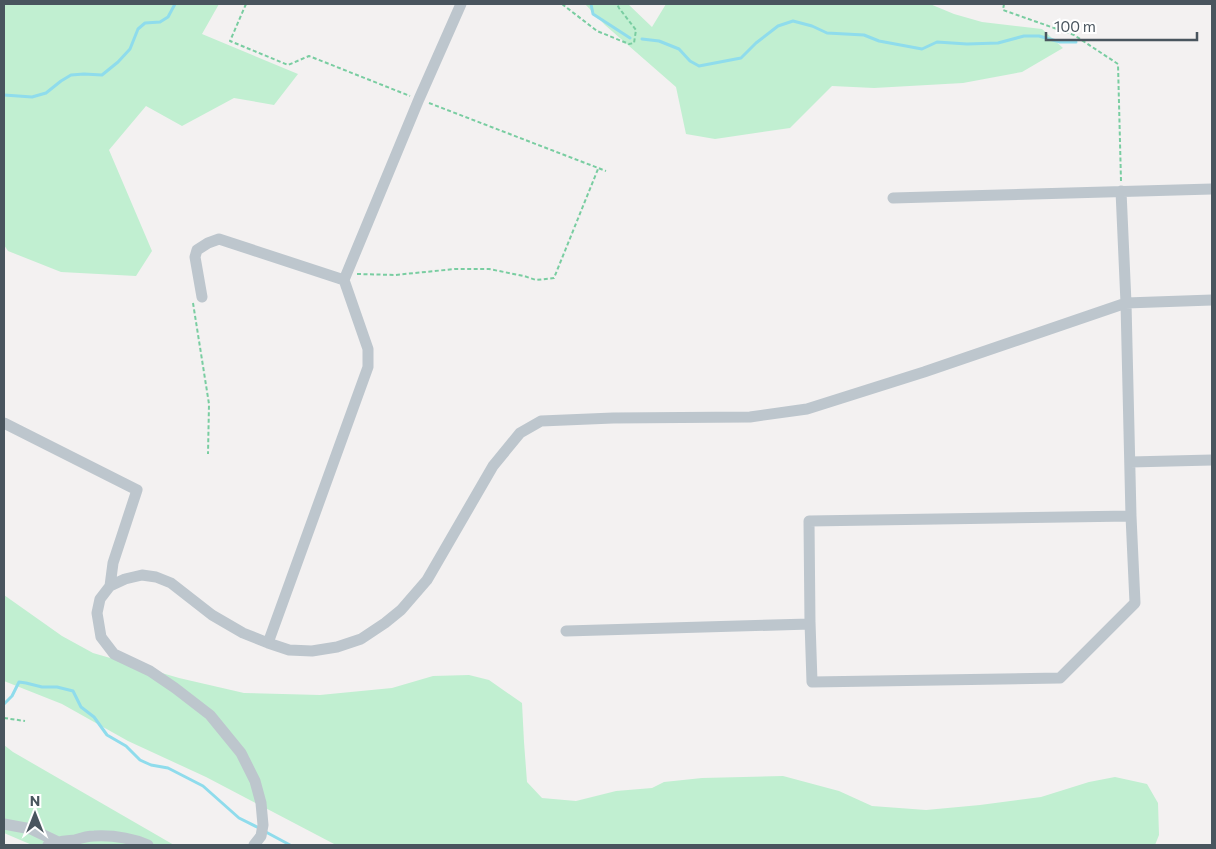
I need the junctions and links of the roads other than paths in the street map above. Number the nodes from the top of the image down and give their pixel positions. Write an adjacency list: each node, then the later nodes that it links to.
1 (461, 4): 5 (street)
2 (1212, 189): 3 (street)
3 (1122, 191): 4 (street); 8 (street)
4 (893, 198)
5 (346, 276): 6 (street); 16 (street)
6 (198, 299)
7 (1212, 300): 8 (street)
8 (1126, 304): 11 (street); 16 (street)
9 (4, 423): 13 (street)
10 (1212, 460): 11 (street)
11 (1130, 462): 12 (street)
12 (1131, 516): 14 (street); 14 (street)
13 (110, 586): 16 (street); 18 (street)
14 (810, 622): 15 (street)
15 (566, 630)
16 (268, 643)
17 (4, 824): 19 (street)
18 (260, 835)
19 (52, 843): 20 (street)
20 (148, 845)

